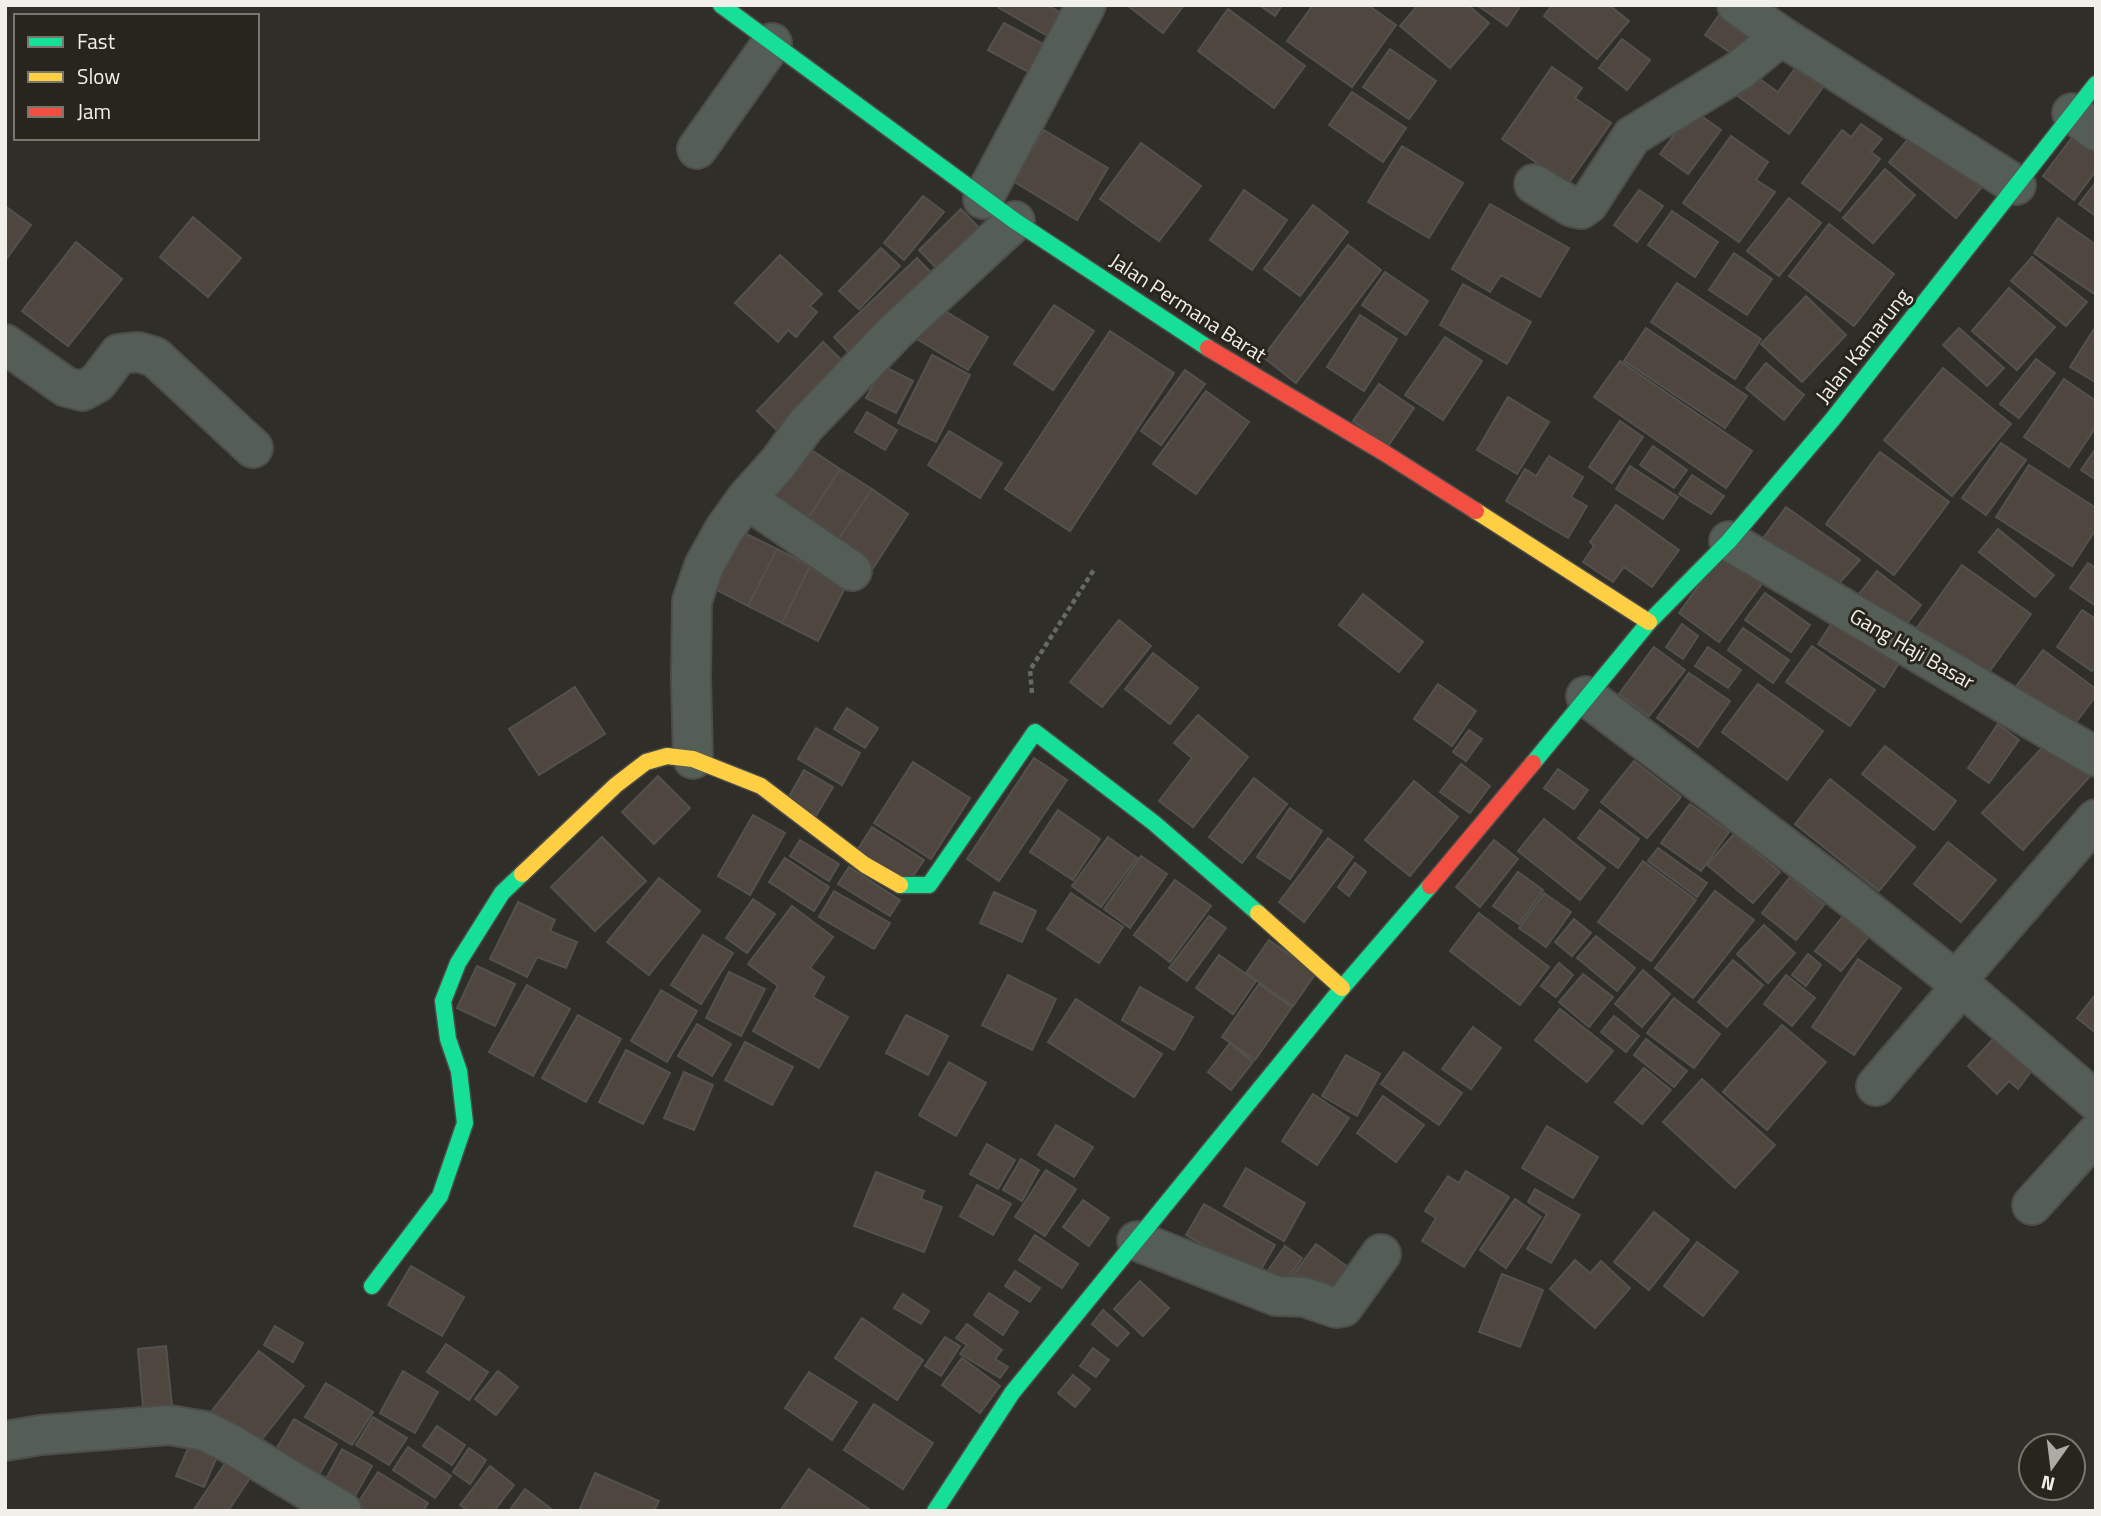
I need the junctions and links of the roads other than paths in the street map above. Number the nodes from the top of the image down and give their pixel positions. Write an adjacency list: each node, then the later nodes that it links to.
1 (721, 5): 5 (street, Jalan Permana Barat)
2 (1086, 5): 11 (street)
3 (1737, 5): 4 (street)
4 (1781, 36): 9 (street); 10 (street)
5 (772, 43): 8 (street); 11 (street, Jalan Permana Barat)
6 (2096, 84): 7 (street, Jalan Kamarung)
7 (2084, 122): 10 (street, Jalan Kamarung)
8 (697, 149)
9 (1534, 184)
10 (2016, 185): 16 (street, Jalan Kamarung)
11 (984, 199): 12 (street, Jalan Permana Barat)
12 (1015, 221): 15 (street); 18 (street, Jalan Permana Barat)
13 (5, 344): 14 (street)
14 (253, 449)
15 (746, 499): 17 (street); 21 (street)
16 (1728, 541): 18 (street, Jalan Kamarung); 20 (street, Gang Haji Basar)
17 (852, 571)
18 (1649, 622): 19 (street, Jalan Kamarung)
19 (1586, 696): 23 (street); 24 (street, Jalan Kamarung)
20 (2096, 757)
21 (693, 759): 24 (street); 31 (street)
22 (2096, 819): 23 (street)
23 (1959, 984): 25 (street); 26 (street)
24 (1342, 988): 29 (street, Jalan Kamarung)
25 (1875, 1086)
26 (2096, 1101)
27 (2096, 1134): 28 (street)
28 (2032, 1205)
29 (1137, 1241): 30 (street); 34 (street, Jalan Kamarung)
30 (1381, 1254)
31 (372, 1286)
32 (5, 1441): 33 (street)
33 (342, 1511)
34 (935, 1511)

